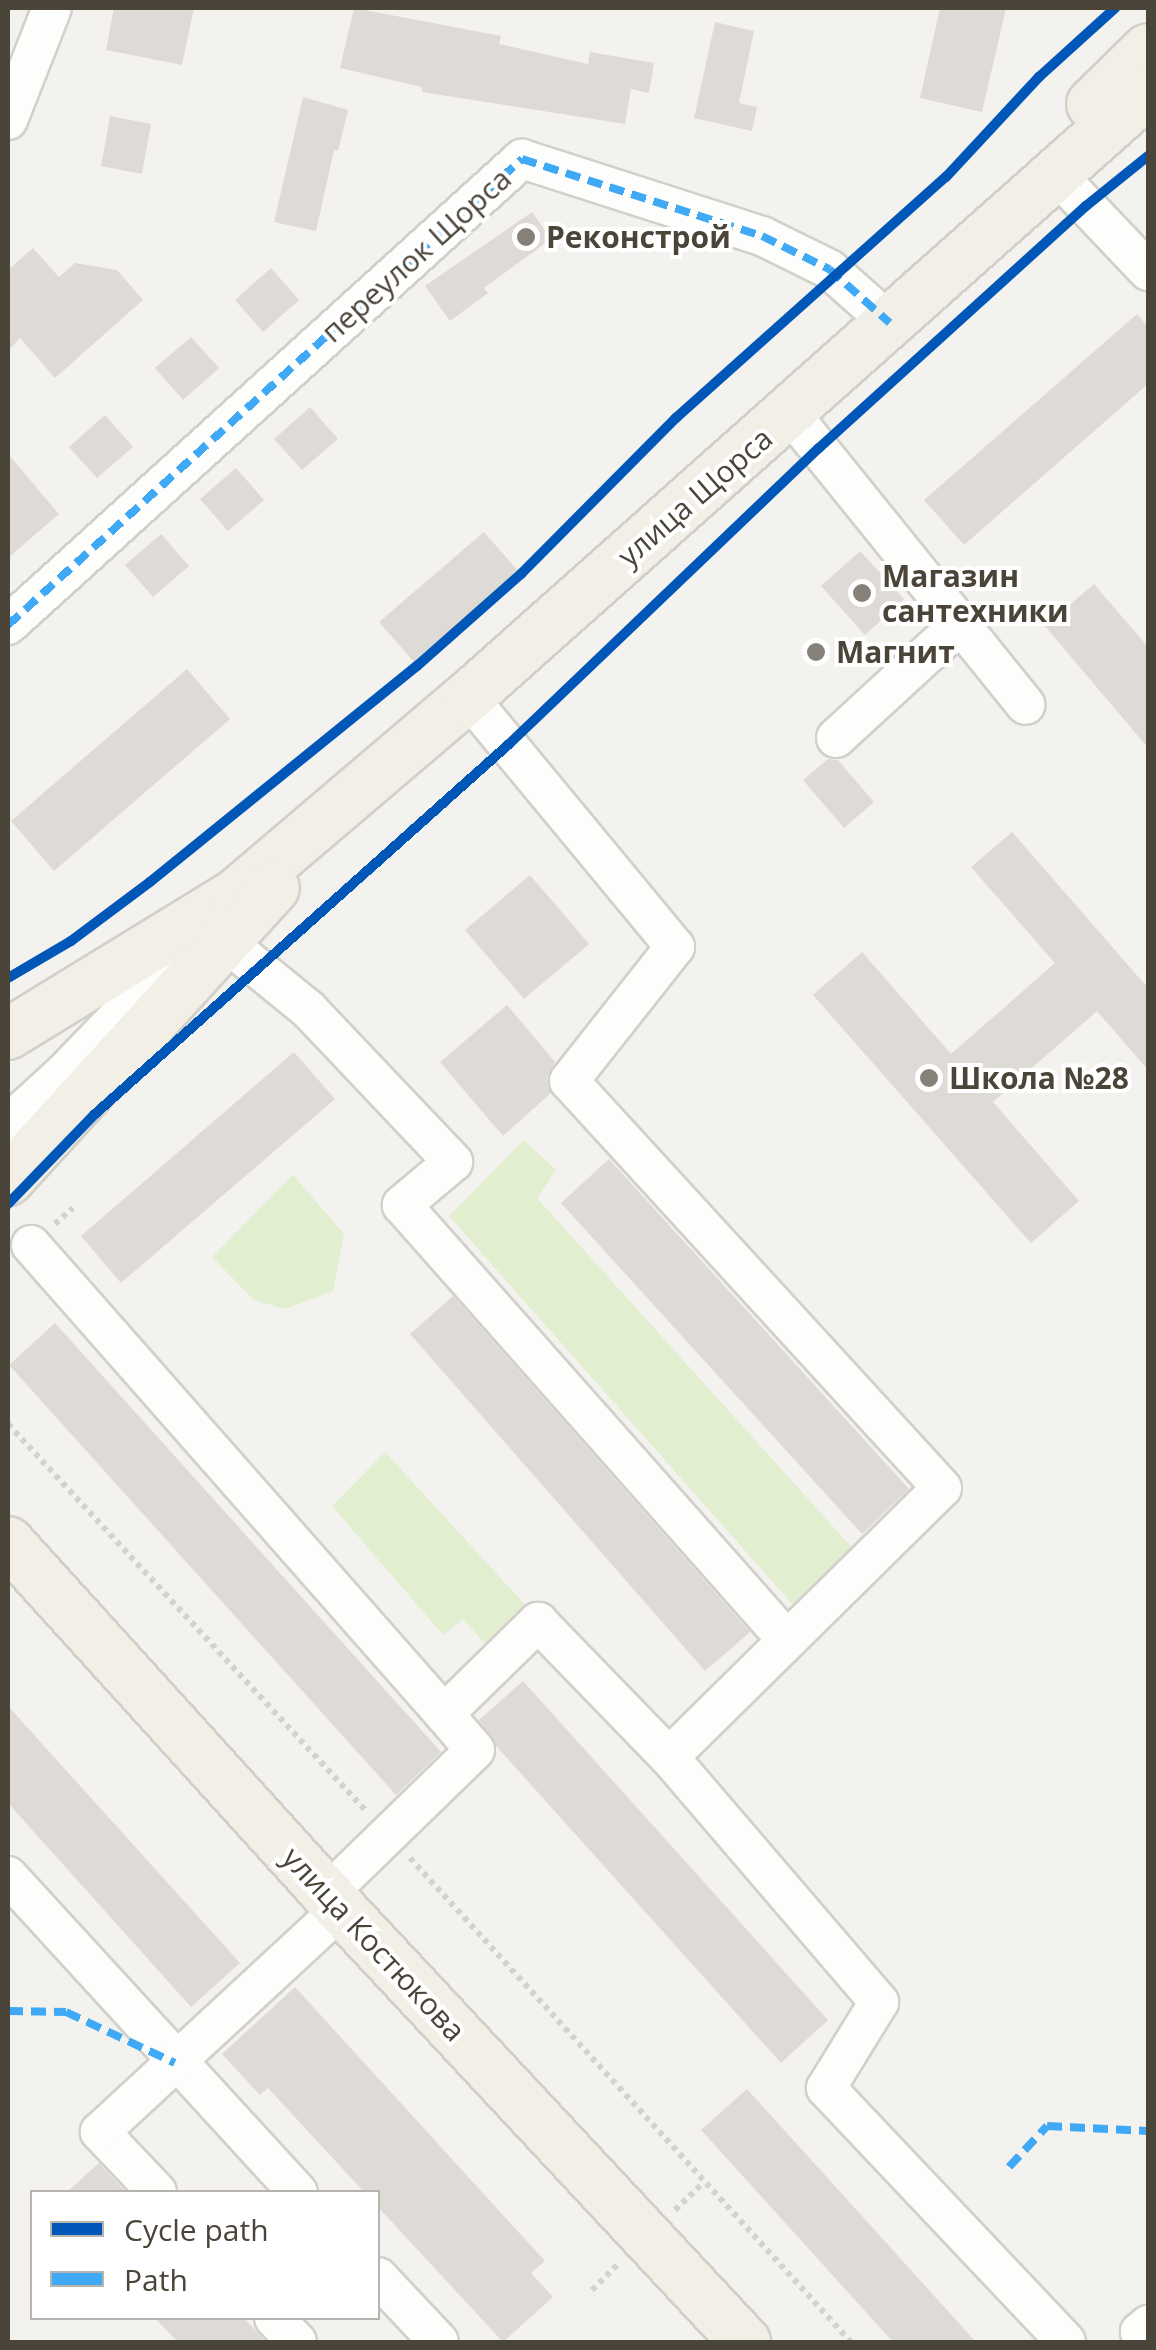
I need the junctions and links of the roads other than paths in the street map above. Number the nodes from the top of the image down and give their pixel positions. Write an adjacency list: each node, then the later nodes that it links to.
1 (52, 8): 4 (street)
2 (1148, 50): 6 (main road)
3 (1148, 92): 5 (main road, улица Щорса)
4 (8, 120)
5 (1056, 174): 6 (main road, улица Щорса); 7 (street)
6 (978, 243): 8 (main road, улица Щорса)
7 (1148, 271)
8 (890, 324): 9 (main road, улица Щорса); 11 (street, переулок Щорса)
9 (790, 413): 10 (street); 12 (main road, улица Щорса)
10 (960, 623): 13 (street); 14 (street)
11 (8, 625)
12 (468, 697): 15 (main road, улица Щорса); 21 (street)
13 (1026, 705)
14 (836, 738)
15 (231, 919): 16 (main road); 17 (street); 18 (main road, улица Щорса); 21 (street)
16 (8, 1034)
17 (8, 1124)
18 (8, 1180)
19 (31, 1245): 22 (street)
20 (8, 1542): 25 (main road, улица Костюкова)
21 (786, 1638): 23 (street)
22 (444, 1714): 23 (street); 25 (street)
23 (668, 1757): 35 (street)
24 (8, 1876): 26 (street)
25 (334, 1902): 26 (street); 34 (main road, улица Костюкова)
26 (175, 2063): 27 (street); 28 (street)
27 (154, 2190)
28 (296, 2190)
29 (380, 2279): 33 (street)
30 (276, 2320): 32 (street)
31 (1148, 2325): 36 (street)
32 (297, 2342)
33 (439, 2342)
34 (746, 2342)
35 (1066, 2342)
36 (1144, 2342)

